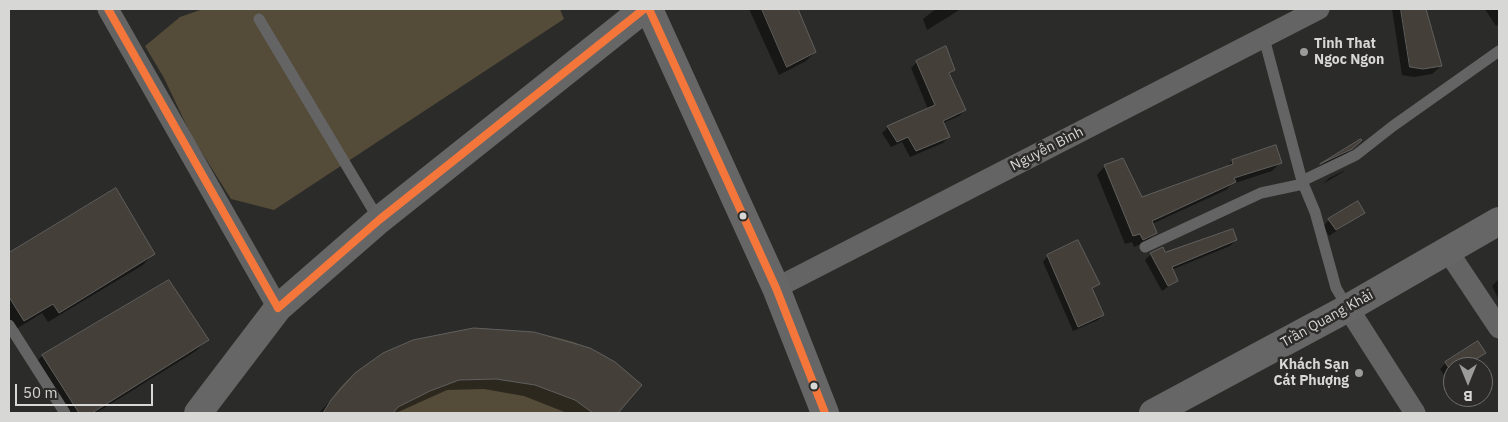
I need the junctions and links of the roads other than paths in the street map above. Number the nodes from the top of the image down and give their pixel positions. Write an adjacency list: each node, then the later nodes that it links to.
1 (108, 9): 14 (street)
2 (644, 9): 9 (street)
3 (649, 9): 13 (street)
4 (1319, 9): 6 (street, Nguyễn Bình)
5 (258, 20): 9 (lane)
6 (1264, 38): 8 (lane); 13 (street, Nguyễn Bình)
7 (1499, 51): 8 (lane)
8 (1302, 182): 11 (lane); 15 (lane)
9 (379, 220): 14 (street)
10 (1499, 221): 12 (street, Trần Quang Khải)
11 (1145, 247)
12 (1448, 250): 15 (street, Trần Quang Khải); 17 (street)
13 (776, 288): 20 (street)
14 (278, 308): 19 (street)
15 (1348, 308): 21 (street, Trần Quang Khải); 22 (street)
16 (9, 326): 18 (lane)
17 (1499, 328)
18 (65, 413)
19 (198, 413)
20 (825, 413)
21 (1152, 413)
22 (1416, 413)

